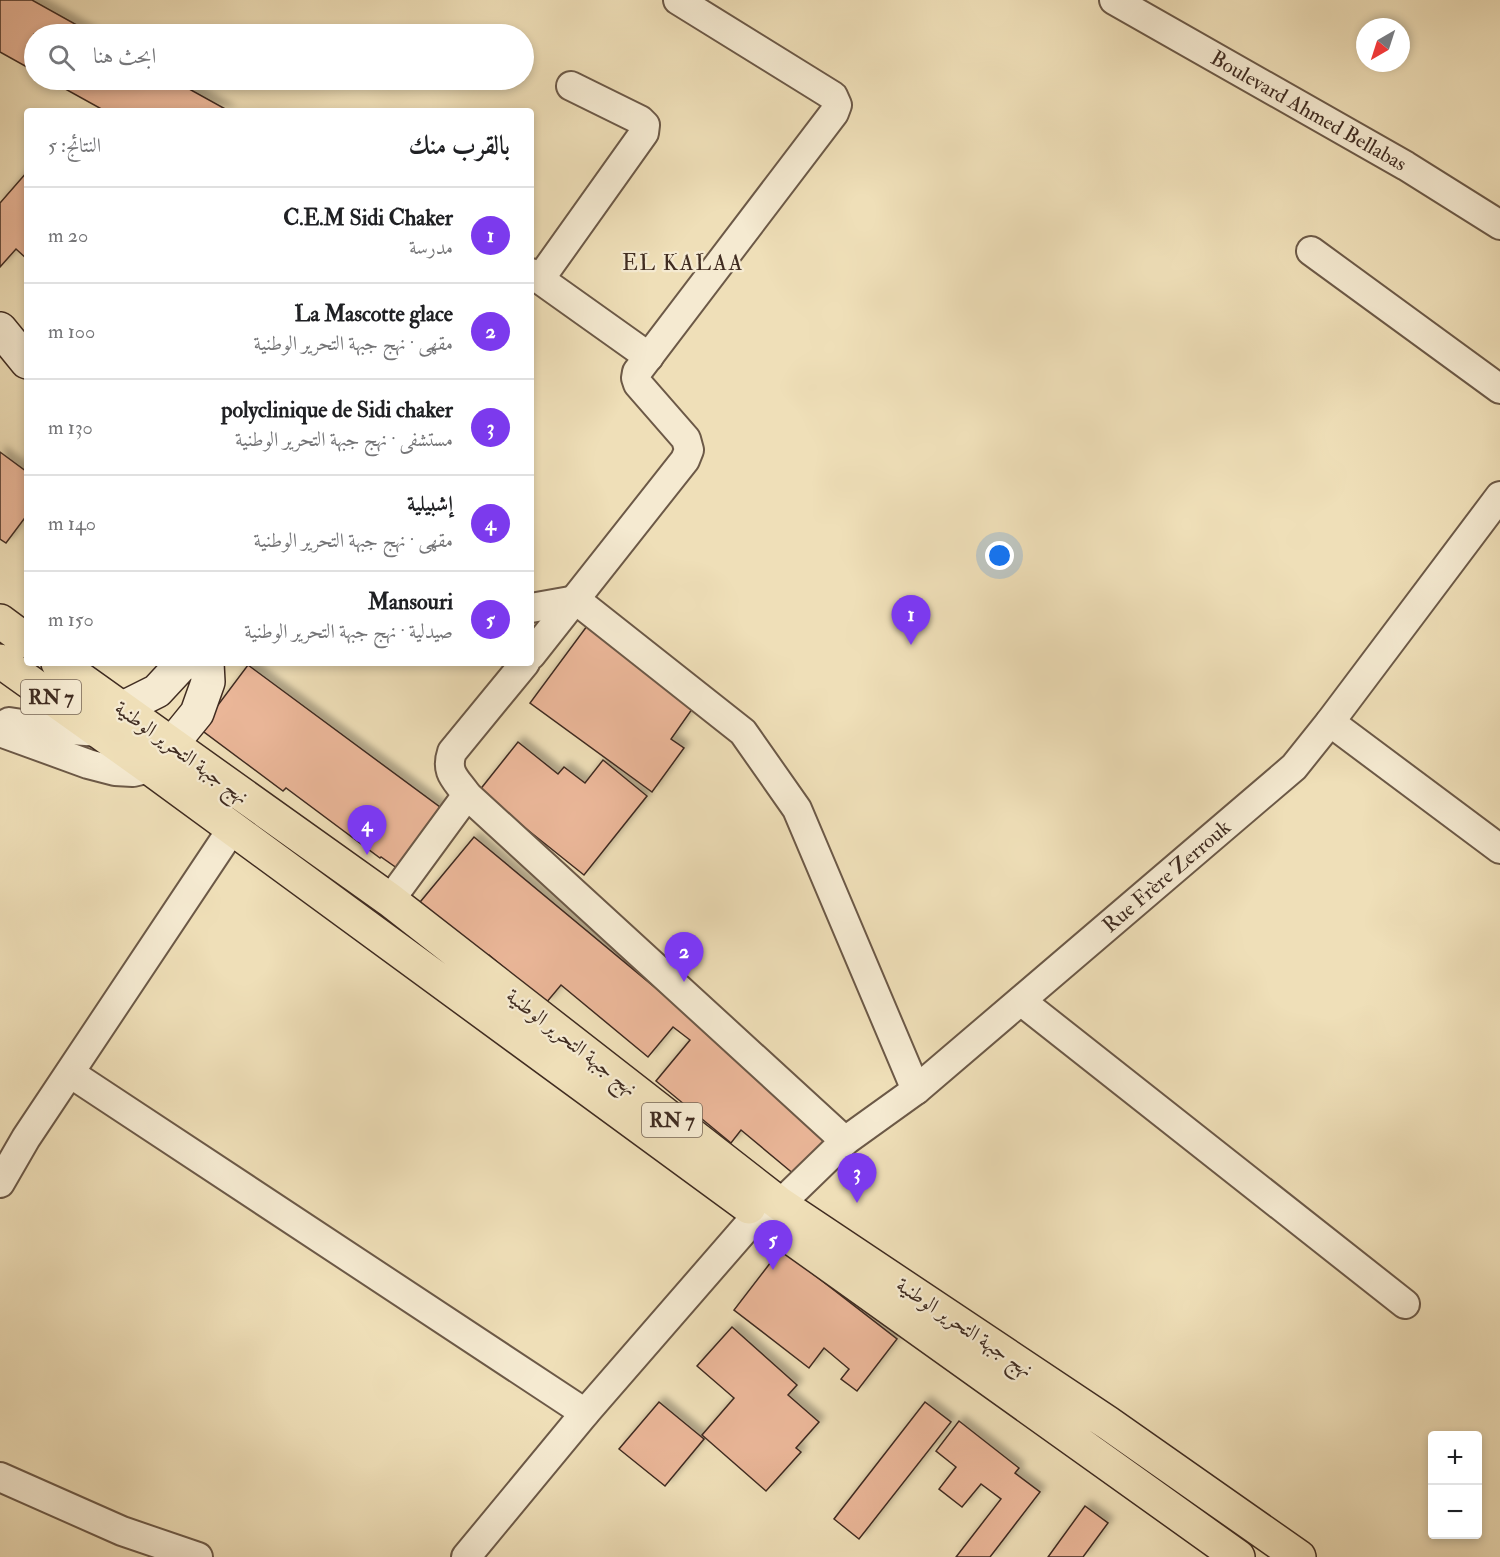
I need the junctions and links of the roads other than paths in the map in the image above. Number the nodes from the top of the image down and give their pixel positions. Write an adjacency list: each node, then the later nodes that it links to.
1 (678, 0): 8 (street)
2 (1114, 0): 4 (street, Boulevard Ahmed Bellabas)
3 (571, 86): 6 (street)
4 (1500, 225)
5 (1311, 251): 10 (street)
6 (535, 276): 8 (street)
7 (0, 329): 9 (main road)
8 (649, 357): 12 (street)
9 (24, 358)
10 (1500, 389)
11 (1500, 496): 24 (street, Rue Frère Zerrouk)
12 (576, 600): 13 (street); 16 (street); 33 (street)
13 (534, 607)
14 (0, 621): 15 (main road)
15 (24, 639)
16 (534, 651)
17 (0, 661): 23 (main road, RN 7)
18 (61, 666): 23 (main road, نهج جبهة التحرير الوطنية / RN 7)
19 (180, 666): 23 (main road)
20 (207, 666): 26 (main road)
21 (523, 666): 27 (street)
22 (0, 721): 23 (street)
23 (111, 721): 26 (main road, نهج جبهة التحرير الوطنية / RN 7)
24 (1330, 722): 29 (street); 31 (street, Rue Frère Zerrouk)
25 (0, 732): 26 (street)
26 (160, 756): 28 (main road, نهج جبهة التحرير الوطنية / RN 7); 30 (main road, نهج جبهة التحرير الوطنية / RN 7)
27 (467, 795): 30 (street); 34 (street)
28 (232, 829): 32 (street); 36 (main road, نهج جبهة التحرير الوطنية / RN 7)
29 (1500, 849)
30 (390, 900): 36 (main road, نهج جبهة التحرير الوطنية / RN 7)
31 (1021, 1001): 33 (street, Rue Frère Zerrouk); 37 (street)
32 (70, 1073): 35 (street); 38 (street)
33 (916, 1090): 34 (street, Rue Frère Zerrouk)
34 (845, 1141): 36 (street, Rue Frère Zerrouk)
35 (0, 1183)
36 (769, 1209): 38 (street, Rue Frère Zerrouk); 44 (main road, نهج جبهة التحرير الوطنية / RN 7); 45 (main road, نهج جبهة التحرير الوطنية / RN 7)
37 (1405, 1304)
38 (585, 1413): 43 (street, Rue Frère Zerrouk)
39 (0, 1477): 40 (street)
40 (122, 1532): 41 (street); 42 (street)
41 (148, 1557)
42 (198, 1557)
43 (465, 1557)
44 (1238, 1557)
45 (1299, 1557)

